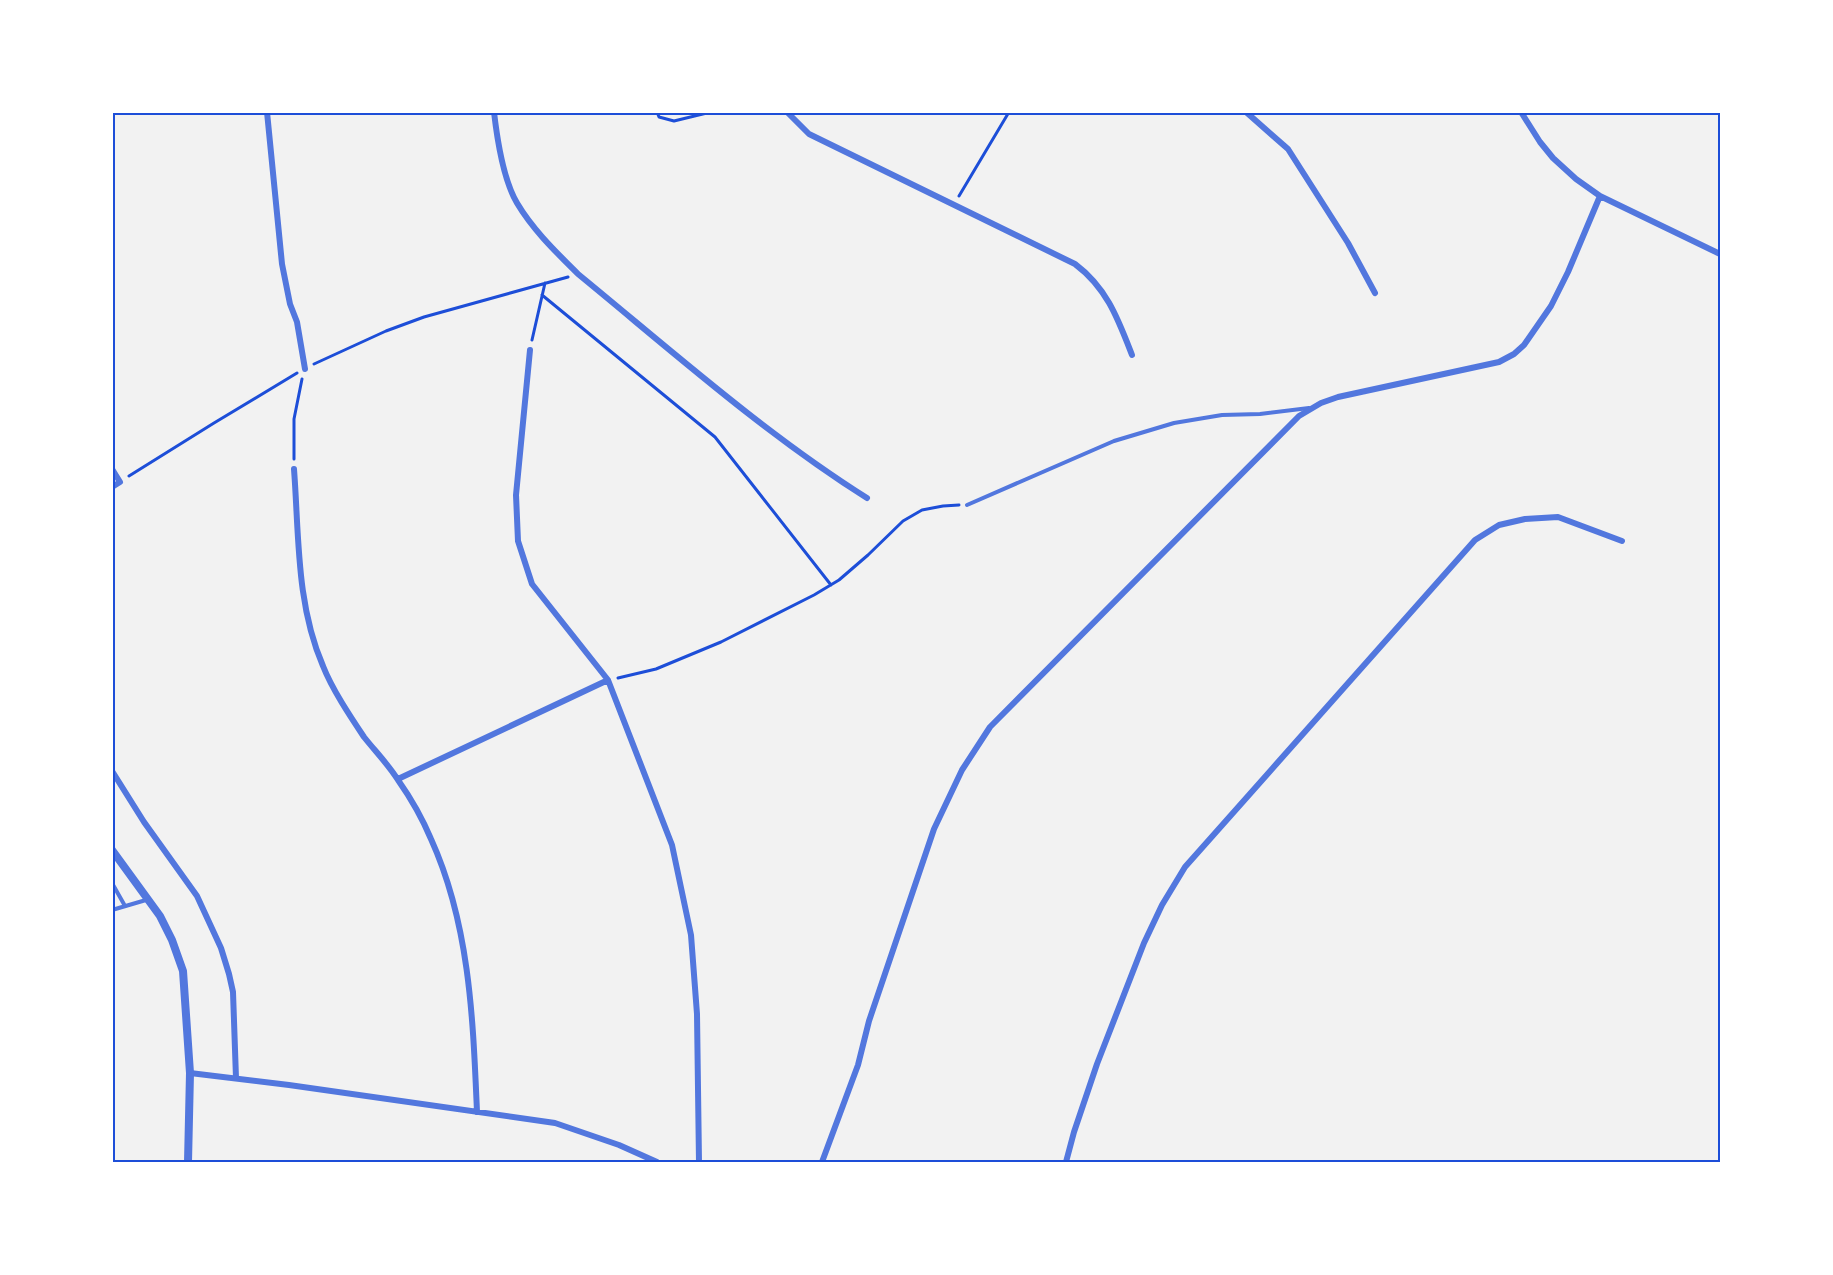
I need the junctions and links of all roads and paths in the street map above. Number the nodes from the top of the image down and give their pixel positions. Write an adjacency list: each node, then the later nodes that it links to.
1 (267, 112): 18 (street)
2 (494, 112): 12 (street)
3 (657, 112): 4 (path)
4 (711, 112)
5 (787, 112): 10 (street)
6 (1009, 112): 10 (path)
7 (1246, 112): 14 (street)
8 (1521, 112): 9 (street)
9 (1600, 196): 11 (street); 19 (street)
10 (954, 205): 17 (street)
11 (1720, 254)
12 (578, 274): 13 (path); 24 (street)
13 (545, 283): 15 (path); 18 (path)
14 (1375, 293)
15 (542, 295): 16 (path); 27 (path)
16 (530, 350): 28 (street)
17 (1132, 355)
18 (305, 369): 21 (path); 22 (path)
19 (1312, 408): 25 (lane); 42 (street)
20 (112, 469): 22 (street)
21 (294, 469): 30 (street)
22 (120, 482): 23 (street)
23 (112, 487)
24 (867, 498)
25 (967, 505): 27 (path)
26 (1622, 541): 43 (street)
27 (831, 585): 28 (path)
28 (608, 680): 30 (street); 41 (street)
29 (112, 771): 37 (street)
30 (398, 779): 38 (street)
31 (112, 850): 33 (street)
32 (112, 883): 34 (lane)
33 (148, 899): 34 (lane); 36 (street)
34 (125, 906): 35 (lane)
35 (112, 910)
36 (190, 1073): 37 (street); 39 (street)
37 (236, 1078): 38 (street)
38 (477, 1112): 40 (street)
39 (188, 1162)
40 (657, 1162)
41 (699, 1162)
42 (822, 1162)
43 (1066, 1162)

